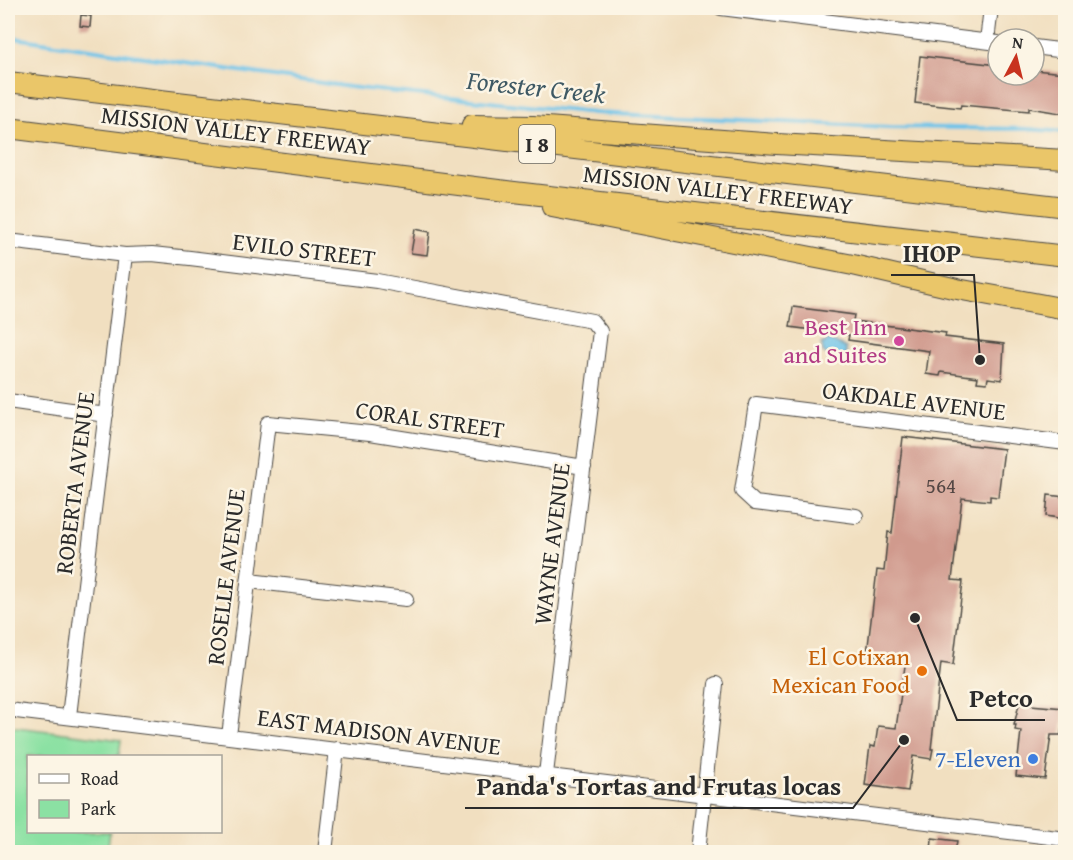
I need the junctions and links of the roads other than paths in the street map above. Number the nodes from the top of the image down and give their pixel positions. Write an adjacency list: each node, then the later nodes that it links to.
1 (721, 8): 3 (street)
2 (991, 8): 4 (street)
3 (760, 10): 5 (street)
4 (992, 27)
5 (986, 41)
6 (1046, 49): 7 (street)
7 (1065, 51)
8 (8, 82): 9 (highway, MISSION VALLEY FREEWAY / I 8)
9 (355, 122): 11 (highway); 13 (highway, MISSION VALLEY FREEWAY / I 8)
10 (8, 128): 12 (highway, MISSION VALLEY FREEWAY / I 8)
11 (1065, 160)
12 (514, 192): 16 (highway, MISSION VALLEY FREEWAY / I 8); 17 (highway)
13 (1065, 207)
14 (8, 241): 15 (street, EVILO STREET)
15 (125, 255): 18 (street, EVILO STREET); 20 (street, ROBERTA AVENUE)
16 (1065, 256)
17 (1065, 309)
18 (592, 321): 23 (street, WAYNE AVENUE)
19 (8, 401): 20 (street)
20 (106, 415): 29 (street, ROBERTA AVENUE)
21 (268, 423): 23 (street, CORAL STREET); 25 (street, ROSELLE AVENUE)
22 (1065, 443): 24 (street, OAKDALE AVENUE)
23 (584, 467): 32 (street, WAYNE AVENUE)
24 (856, 516)
25 (249, 581): 26 (street); 30 (street, ROSELLE AVENUE)
26 (406, 599)
27 (716, 684): 33 (street)
28 (8, 710): 29 (street, EAST MADISON AVENUE)
29 (69, 716): 30 (street, EAST MADISON AVENUE)
30 (230, 736): 31 (street, EAST MADISON AVENUE)
31 (337, 749): 32 (street, EAST MADISON AVENUE); 35 (street)
32 (546, 774): 33 (street, EAST MADISON AVENUE)
33 (704, 796): 34 (street, EAST MADISON AVENUE); 36 (street)
34 (1065, 839)
35 (325, 852)
36 (698, 852)

